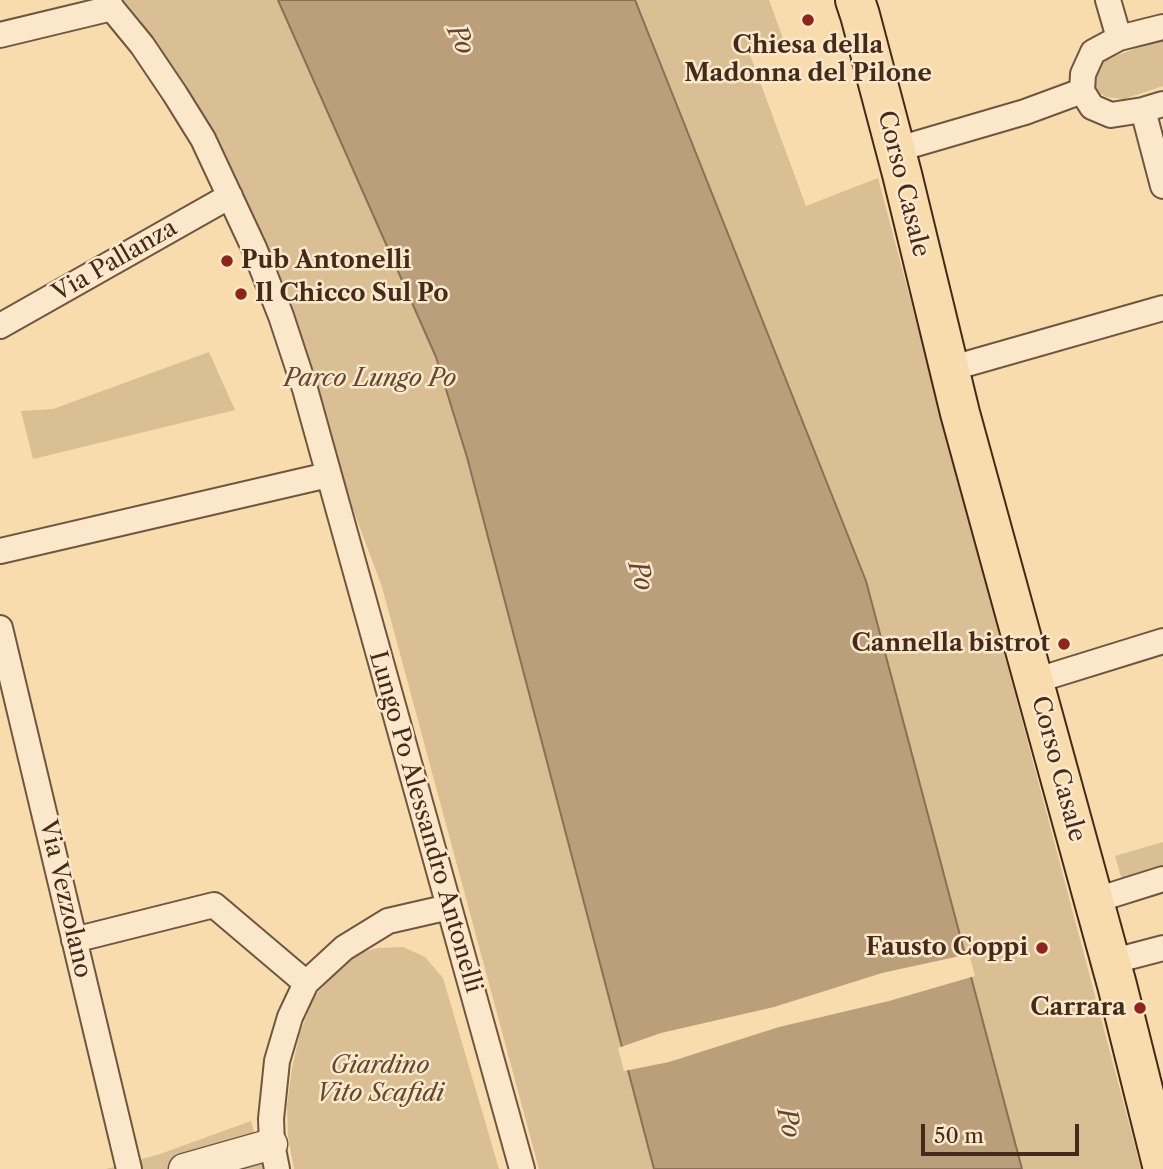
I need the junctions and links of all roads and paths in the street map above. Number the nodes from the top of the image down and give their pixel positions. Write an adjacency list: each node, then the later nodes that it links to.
1 (855, 0): 9 (main road, Corso Casale)
2 (1108, 0): 6 (street)
3 (108, 4): 5 (street); 11 (street, Lungo Po Alessandro Antonelli)
4 (1163, 27): 6 (street)
5 (0, 35)
6 (1118, 38): 7 (street)
7 (1083, 91): 8 (street); 9 (street)
8 (1153, 107): 10 (street)
9 (895, 150): 14 (main road, Corso Casale)
10 (1163, 186)
11 (230, 196): 13 (street, Via Pallanza); 15 (street, Lungo Po Alessandro Antonelli)
12 (1163, 308): 14 (street)
13 (0, 326)
14 (949, 369): 19 (main road, Corso Casale)
15 (328, 475): 16 (street); 22 (street, Lungo Po Alessandro Antonelli)
16 (0, 551)
17 (0, 628): 23 (street, Via Vezzolano)
18 (1163, 641): 19 (street)
19 (1034, 681): 21 (main road, Corso Casale)
20 (1163, 879): 21 (street)
21 (1093, 901): 25 (main road, Corso Casale)
22 (449, 906): 26 (street); 30 (street, Lungo Po Alessandro Antonelli)
23 (74, 940): 26 (street); 28 (street, Via Vezzolano)
24 (1163, 948): 25 (street)
25 (1110, 962): 31 (main road, Corso Casale)
26 (306, 983): 27 (street)
27 (275, 1157): 29 (street)
28 (129, 1169)
29 (184, 1169)
30 (522, 1169)
31 (1163, 1169)

